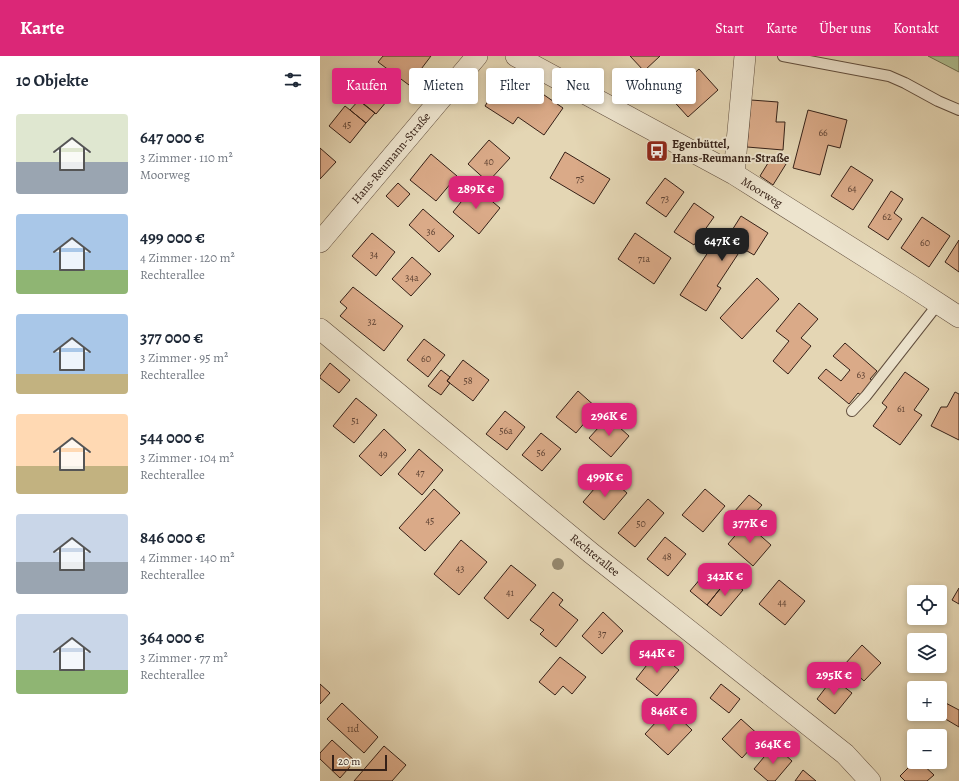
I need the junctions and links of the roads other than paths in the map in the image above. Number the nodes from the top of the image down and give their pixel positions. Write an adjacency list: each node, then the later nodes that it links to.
1 (477, 56): 7 (street, Hans-Reumann-Straße)
2 (516, 56): 6 (street, Moorweg)
3 (745, 56): 6 (street)
4 (783, 56): 5 (lane)
5 (959, 110)
6 (734, 174): 8 (street, Moorweg)
7 (320, 242)
8 (938, 304): 9 (street, Moorweg); 11 (lane)
9 (959, 317)
10 (320, 329): 12 (street, Rechterallee)
11 (852, 412)
12 (870, 781)

